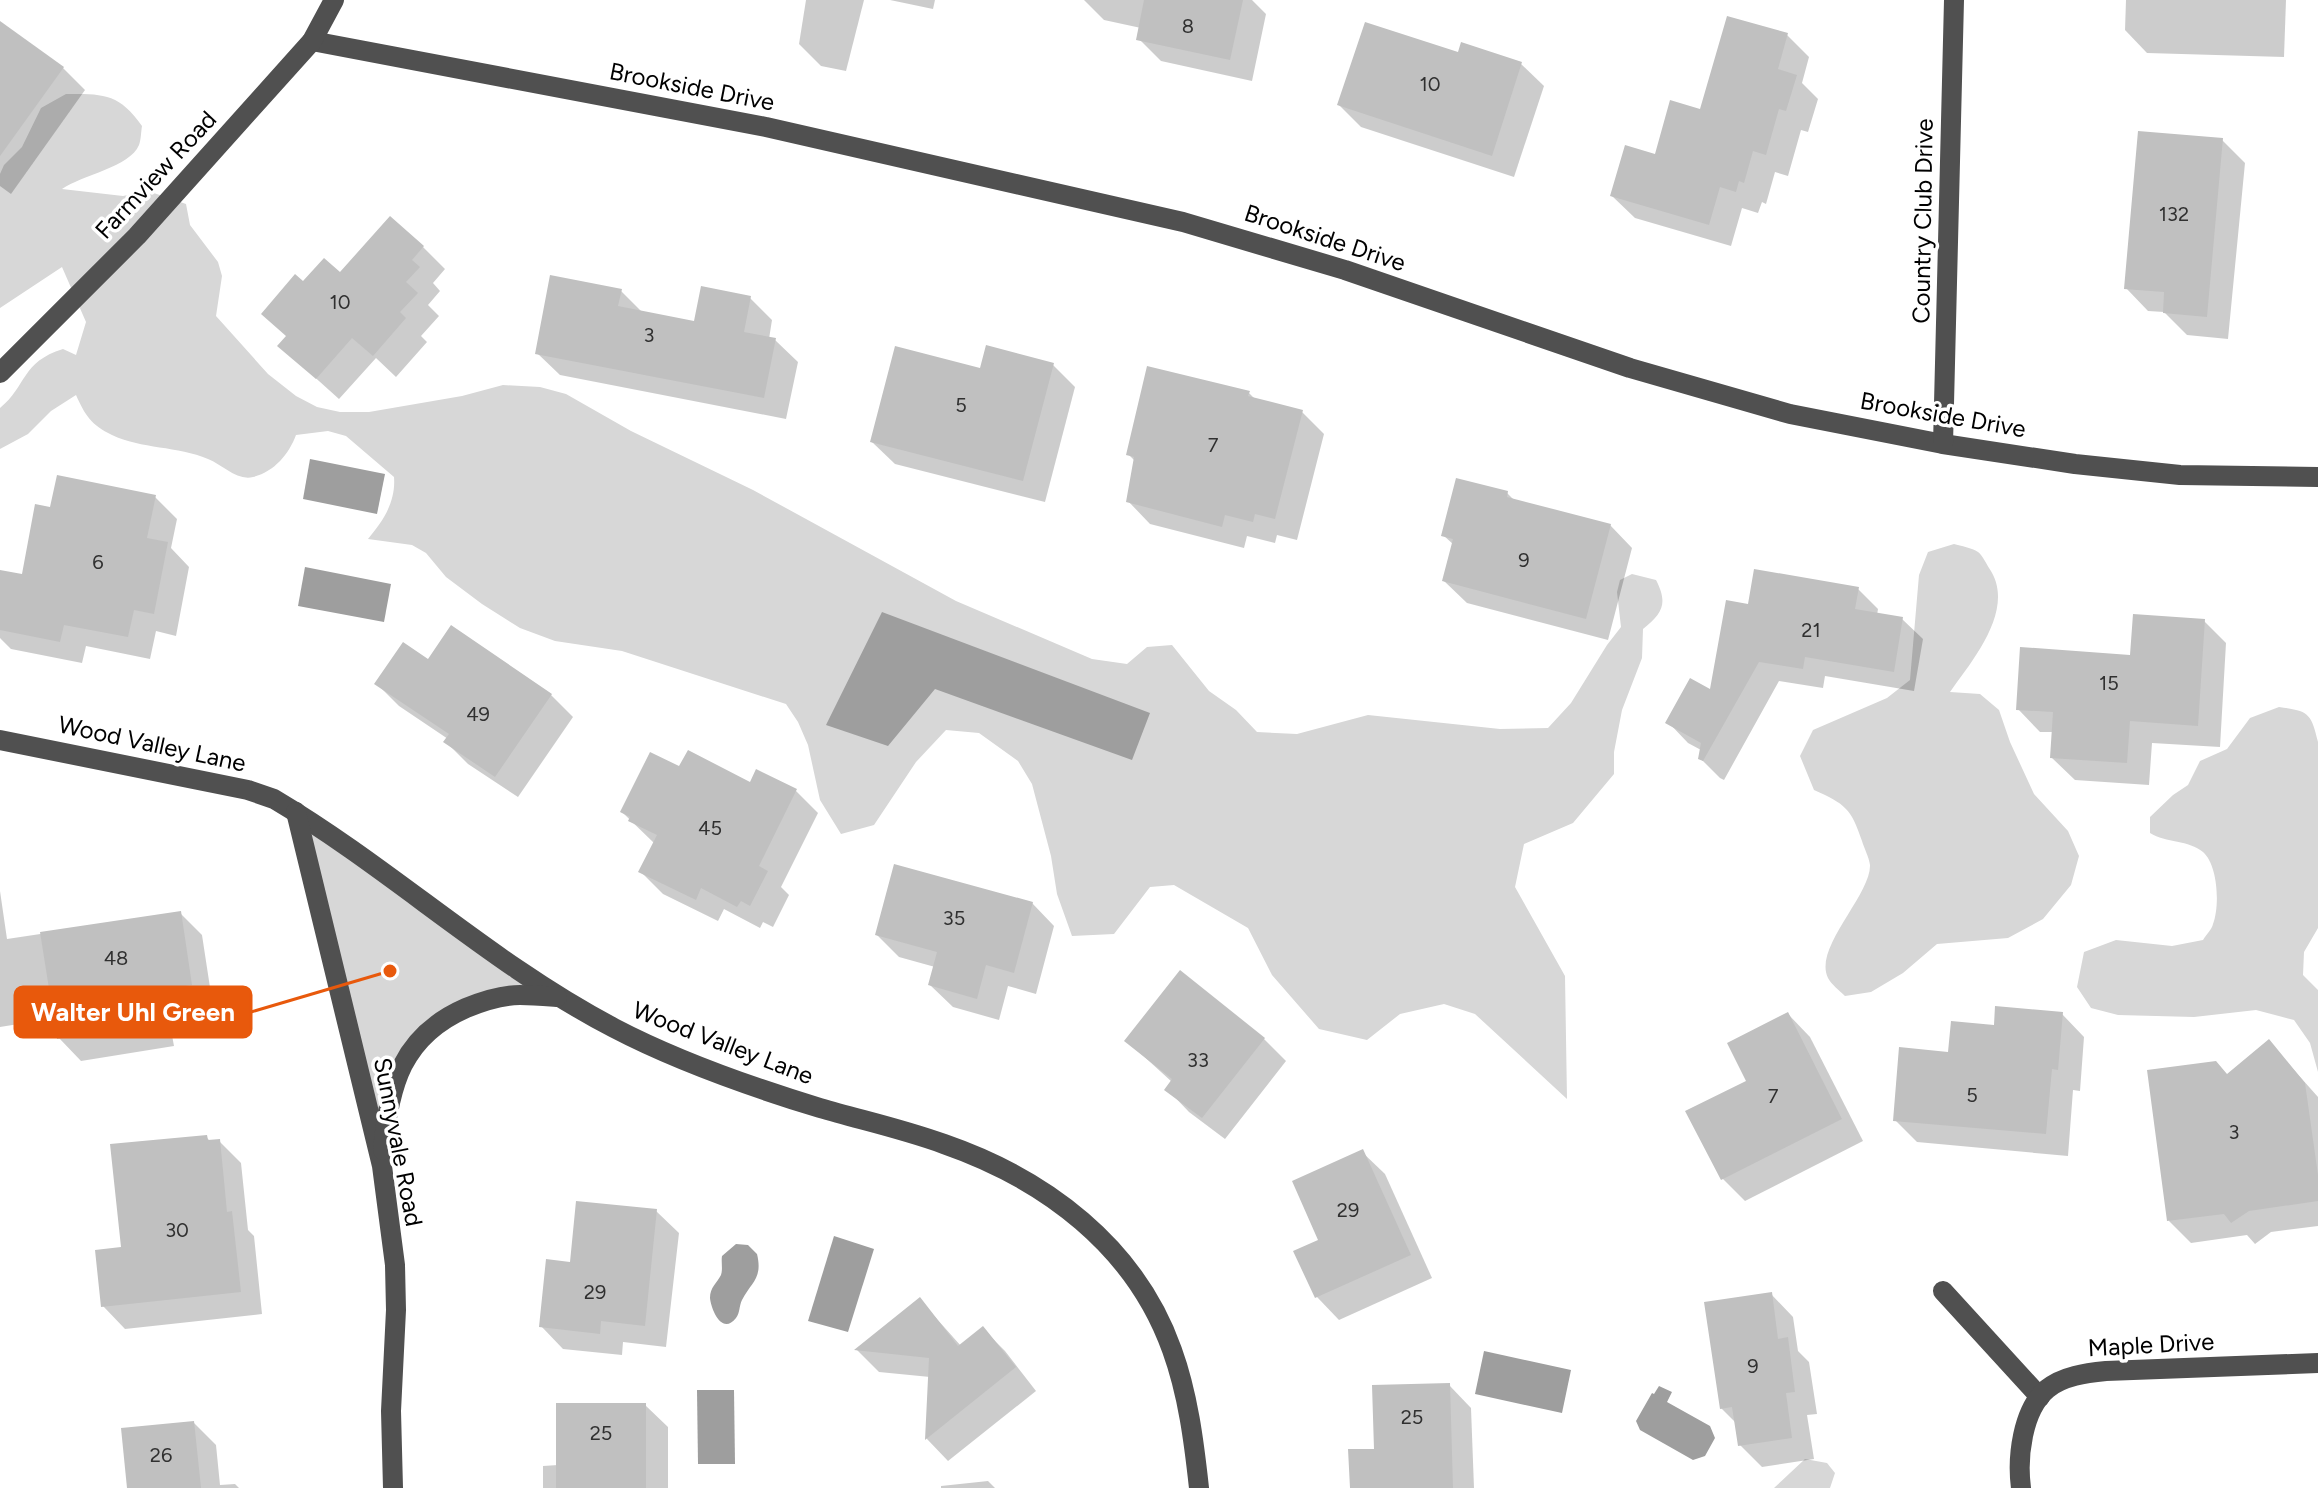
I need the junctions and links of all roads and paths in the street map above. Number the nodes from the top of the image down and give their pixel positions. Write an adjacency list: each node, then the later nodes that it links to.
1 (334, 0): 3 (street, Farmview Road)
2 (1954, 0): 5 (street, Country Club Drive)
3 (312, 41): 4 (street, Farmview Road); 5 (street, Brookside Drive)
4 (0, 373)
5 (1943, 444): 6 (street, Brookside Drive)
6 (2318, 477)
7 (0, 740): 8 (street, Wood Valley Lane)
8 (296, 812): 9 (street, Wood Valley Lane); 10 (street, Sunnyvale Road)
9 (558, 997): 10 (street); 15 (street, Wood Valley Lane)
10 (382, 1166): 14 (street, Sunnyvale Road)
11 (1943, 1291): 13 (street)
12 (2318, 1363): 13 (street, Maple Drive)
13 (2040, 1397): 16 (street)
14 (393, 1488)
15 (1199, 1488)
16 (2021, 1488)

